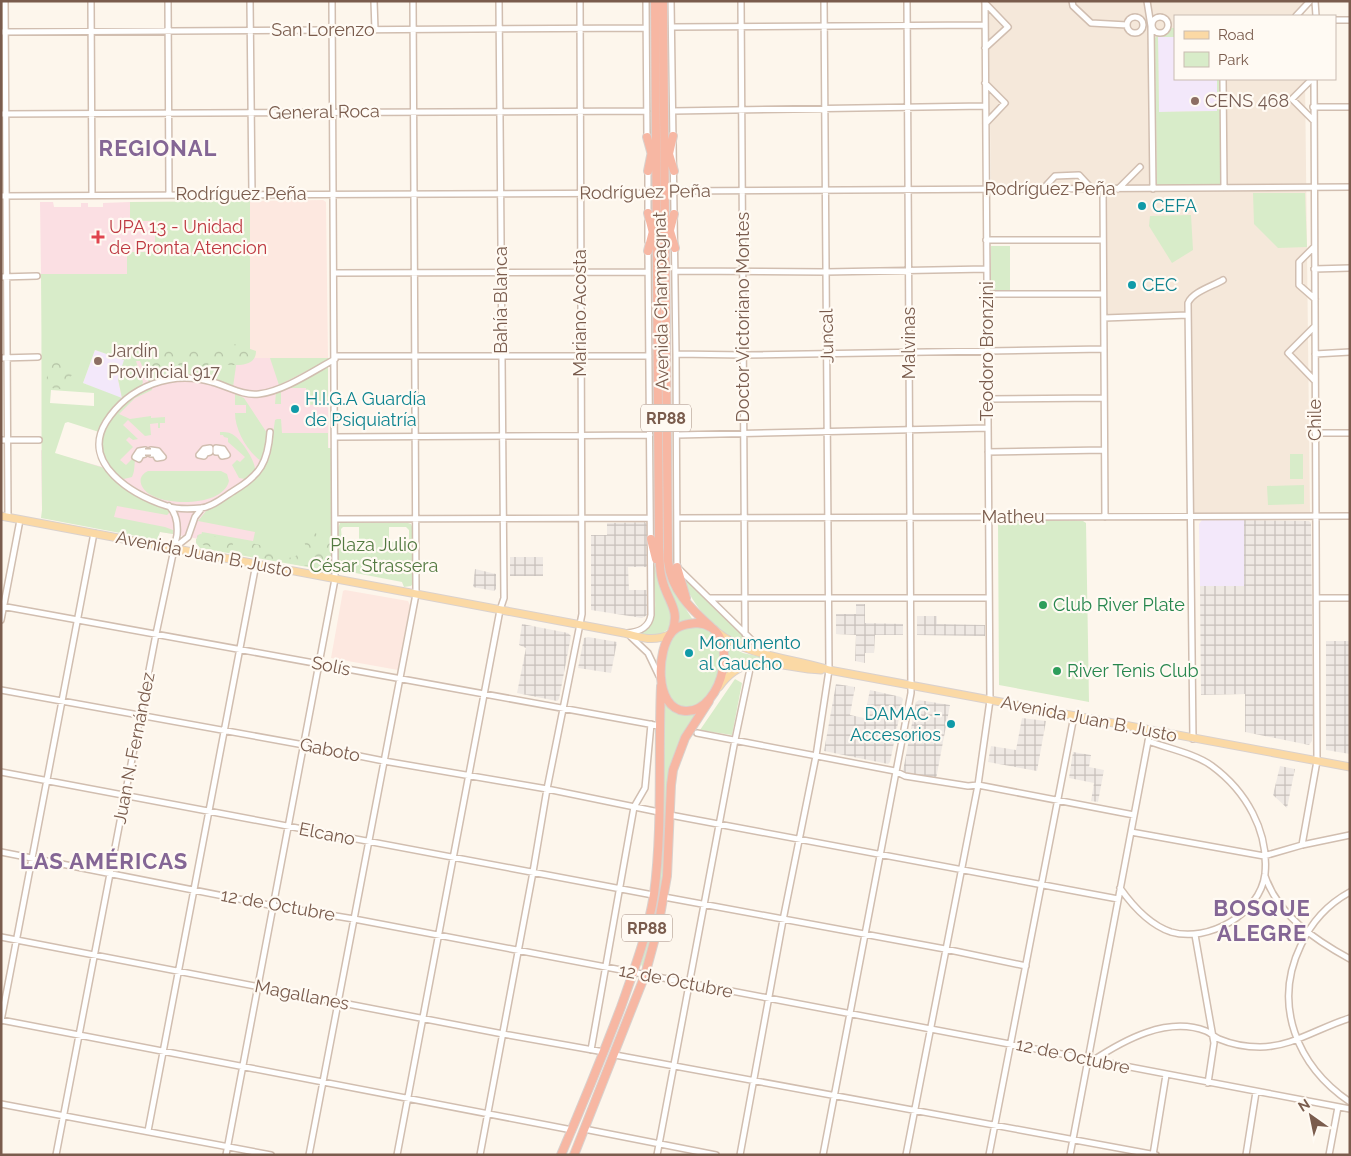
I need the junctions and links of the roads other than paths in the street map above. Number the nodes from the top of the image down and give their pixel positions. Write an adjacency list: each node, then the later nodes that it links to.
1 (5, 1): 44 (street)
2 (91, 1): 45 (street)
3 (168, 1): 42 (street)
4 (250, 1): 43 (street)
5 (332, 1): 39 (street)
6 (374, 1): 40 (street)
7 (413, 1): 41 (street)
8 (499, 1): 38 (street, Bahía Blanca)
9 (580, 1): 36 (street, Mariano Acosta)
10 (646, 1): 37 (street, Avenida Champagnat)
11 (654, 1): 70 (highway, Avenida Champagnat / RP88)
12 (663, 1): 70 (highway, Avenida Champagnat / RP88)
13 (671, 1): 34 (street, Avenida Champagnat)
14 (741, 1): 35 (street, Doctor Victoriano Montes)
15 (824, 1): 30 (street, Juncal)
16 (907, 1): 31 (street, Malvinas)
17 (1072, 1): 29 (street)
18 (1147, 1): 33 (street)
19 (1310, 1): 22 (street)
20 (1316, 1): 23 (street)
21 (985, 2): 28 (street, Teodoro Bronzini); 46 (street)
22 (1297, 15)
23 (1316, 15)
24 (1336, 20): 25 (street)
25 (1350, 20)
26 (1168, 24): 27 (street); 33 (street); 33 (street)
27 (1174, 24)
28 (985, 25): 31 (street); 46 (street, Teodoro Bronzini)
29 (1127, 25): 32 (street); 32 (street)
30 (824, 26): 31 (street); 35 (street); 55 (street, Juncal)
31 (907, 26): 52 (street, Malvinas)
32 (1143, 26): 33 (street)
33 (1151, 26): 77 (street)
34 (672, 27): 35 (street); 60 (street, Avenida Champagnat)
35 (741, 27): 56 (street, Doctor Victoriano Montes)
36 (580, 28): 37 (street, San Lorenzo); 38 (street, San Lorenzo); 58 (street, Mariano Acosta)
37 (646, 28): 59 (street, Avenida Champagnat)
38 (500, 29): 41 (street, San Lorenzo); 57 (street, Bahía Blanca)
39 (332, 30): 40 (street, San Lorenzo); 43 (street, San Lorenzo); 61 (street)
40 (375, 30): 41 (street, San Lorenzo)
41 (413, 30): 62 (street)
42 (168, 31): 43 (street, San Lorenzo); 45 (street, San Lorenzo); 64 (street)
43 (251, 31): 65 (street)
44 (3, 32): 45 (street, San Lorenzo); 66 (street)
45 (91, 32): 63 (street)
46 (985, 48): 50 (street, Teodoro Bronzini)
47 (1223, 80): 78 (street)
48 (1312, 80): 67 (street)
49 (1313, 80): 53 (street, Chile)
50 (985, 83): 51 (street, Teodoro Bronzini); 68 (street)
51 (986, 106): 52 (street); 68 (street, Teodoro Bronzini)
52 (907, 107): 55 (street); 88 (street, Malvinas)
53 (1313, 107): 54 (street); 67 (street, Chile)
54 (1350, 107)
55 (825, 108): 56 (street); 87 (street, Juncal)
56 (742, 109): 60 (street); 86 (street, Doctor Victoriano Montes)
57 (500, 111): 58 (street, General Roca); 62 (street, General Roca); 94 (street, Bahía Blanca)
58 (580, 111): 59 (street, General Roca); 90 (street, Mariano Acosta)
59 (647, 111): 70 (street, Avenida Champagnat)
60 (673, 111): 69 (street, Avenida Champagnat)
61 (333, 112): 62 (street, General Roca); 65 (street, General Roca); 93 (street)
62 (414, 112): 89 (street)
63 (91, 113): 64 (street, General Roca); 66 (street, General Roca); 95 (street)
64 (168, 113): 65 (street, General Roca); 96 (street)
65 (252, 113): 92 (street)
66 (4, 114): 97 (street)
67 (1313, 120): 79 (street, Chile)
68 (986, 124): 80 (street, Teodoro Bronzini)
69 (674, 136): 71 (highway); 75 (street, Avenida Champagnat)
70 (656, 137): 71 (highway); 73 (highway, Avenida Champagnat / RP88); 73 (highway); 74 (highway, Avenida Champagnat / RP88)
71 (669, 154): 74 (highway); 75 (highway)
72 (1140, 167): 84 (street)
73 (652, 171): 91 (highway, Avenida Champagnat / RP88)
74 (664, 171): 91 (highway, Avenida Champagnat / RP88)
75 (674, 171): 85 (street, Avenida Champagnat)
76 (1350, 187): 79 (street, Rodríguez Peña)
77 (1153, 188): 78 (street, Rodríguez Peña); 84 (street, Rodríguez Peña)
78 (1224, 188): 79 (street, Rodríguez Peña)
79 (1315, 188): 105 (street, Chile)
80 (986, 189): 81 (street, Rodríguez Peña); 88 (street, Rodríguez Peña); 103 (street, Teodoro Bronzini)
81 (1043, 189): 82 (street, Rodríguez Peña); 82 (street)
82 (1092, 189): 83 (street, Rodríguez Peña)
83 (1103, 189): 84 (street, Rodríguez Peña); 104 (street)
84 (1118, 189)
85 (674, 190): 86 (street, Rodríguez Peña); 91 (street, Rodríguez Peña); 100 (street, Avenida Champagnat)
86 (742, 190): 87 (street, Rodríguez Peña); 118 (street, Doctor Victoriano Montes)
87 (826, 190): 88 (street, Rodríguez Peña); 119 (street, Juncal)
88 (908, 190): 112 (street, Malvinas)
89 (414, 193): 93 (street, Rodríguez Peña); 94 (street, Rodríguez Peña); 114 (street)
90 (580, 193): 91 (street, Rodríguez Peña); 94 (street, Rodríguez Peña); 116 (street, Mariano Acosta)
91 (656, 193): 98 (highway, Avenida Champagnat / RP88); 99 (highway, Avenida Champagnat / RP88)
92 (252, 194): 93 (street, Rodríguez Peña); 96 (street, Rodríguez Peña)
93 (334, 194): 120 (street)
94 (501, 194): 115 (street, Bahía Blanca)
95 (92, 195): 96 (street, Rodríguez Peña); 97 (street, Rodríguez Peña)
96 (169, 195)
97 (4, 196): 122 (street)
98 (652, 214): 102 (highway); 106 (highway, Avenida Champagnat / RP88); 108 (street, Avenida Champagnat)
99 (665, 214): 101 (highway); 106 (highway, Avenida Champagnat / RP88)
100 (674, 214): 101 (highway); 107 (street, Avenida Champagnat)
101 (670, 229): 106 (highway); 107 (highway)
102 (653, 232): 106 (highway); 108 (highway)
103 (986, 240): 104 (street); 110 (street, Teodoro Bronzini)
104 (1103, 240): 125 (street)
105 (1314, 246): 111 (street, Chile); 126 (street)
106 (661, 247): 195 (highway, Avenida Champagnat / RP88); 206 (highway, Avenida Champagnat / RP88)
107 (675, 248): 113 (street, Avenida Champagnat)
108 (648, 251): 117 (street, Avenida Champagnat)
109 (1350, 268): 111 (street)
110 (987, 269): 112 (street); 124 (street, Teodoro Bronzini)
111 (1314, 269): 126 (street, Chile)
112 (909, 270): 119 (street); 132 (street, Malvinas)
113 (676, 271): 118 (street); 134 (street, Avenida Champagnat)
114 (415, 272): 115 (street); 120 (street); 138 (street)
115 (501, 272): 116 (street); 139 (street, Bahía Blanca)
116 (580, 272): 117 (street); 140 (street, Mariano Acosta)
117 (648, 272): 141 (street, Avenida Champagnat)
118 (743, 272): 119 (street); 137 (street, Doctor Victoriano Montes)
119 (826, 272): 135 (street, Juncal)
120 (334, 273): 143 (street)
121 (37, 276): 122 (street)
122 (4, 277): 144 (street)
123 (1223, 280): 127 (street)
124 (987, 294): 125 (street); 131 (street, Teodoro Bronzini)
125 (1103, 294): 128 (street)
126 (1314, 299): 129 (street, Chile)
127 (1188, 315): 128 (street); 172 (street)
128 (1104, 318): 130 (street)
129 (1315, 326): 136 (street, Chile); 145 (street)
130 (1104, 348): 131 (street); 146 (street)
131 (987, 351): 132 (street); 147 (street, Teodoro Bronzini)
132 (909, 352): 135 (street); 149 (street, Malvinas)
133 (1350, 352): 136 (street)
134 (676, 354): 137 (street); 158 (street, Avenida Champagnat)
135 (827, 354): 137 (street); 151 (street, Juncal)
136 (1315, 354): 145 (street, Chile)
137 (744, 355): 154 (street, Doctor Victoriano Montes)
138 (415, 356): 139 (street); 143 (street); 160 (street)
139 (502, 356): 140 (street); 155 (street, Bahía Blanca)
140 (580, 356): 141 (street); 156 (street, Mariano Acosta)
141 (649, 356): 157 (street, Avenida Champagnat)
142 (38, 357): 144 (street)
143 (335, 357): 159 (street); 170 (street)
144 (4, 358): 162 (street)
145 (1315, 381): 152 (street, Chile)
146 (1104, 398): 147 (street); 164 (street)
147 (988, 399): 148 (street, Teodoro Bronzini)
148 (988, 428): 149 (street); 165 (street, Teodoro Bronzini)
149 (910, 430): 151 (street); 184 (street, Malvinas)
150 (270, 432): 171 (street)
151 (828, 432): 154 (street); 183 (street, Juncal)
152 (1316, 433): 153 (street); 173 (street, Chile)
153 (1350, 433)
154 (744, 434): 158 (street); 182 (street, Doctor Victoriano Montes)
155 (502, 435): 156 (street); 160 (street); 178 (street, Bahía Blanca)
156 (580, 435): 157 (street); 179 (street, Mariano Acosta)
157 (650, 435): 180 (street, Avenida Champagnat)
158 (677, 435): 181 (street, Avenida Champagnat)
159 (335, 437): 160 (street); 185 (street)
160 (416, 437): 186 (street)
161 (1, 440): 162 (street)
162 (8, 440): 163 (street); 175 (street)
163 (39, 440)
164 (1104, 450): 165 (street); 177 (street)
165 (988, 452): 176 (street, Teodoro Bronzini)
166 (224, 455): 167 (street)
167 (201, 456)
168 (160, 457): 169 (street)
169 (137, 458)
170 (169, 506): 171 (street); 188 (street)
171 (202, 508): 189 (street)
172 (1190, 516): 173 (street, Matheu); 177 (street, Matheu); 237 (street)
173 (1315, 516): 174 (street, Matheu); 203 (street, Chile)
174 (1350, 516)
175 (5, 517): 187 (main road, Avenida Juan B. Justo)
176 (989, 517): 177 (street, Matheu); 184 (street, Matheu); 202 (street, Teodoro Bronzini)
177 (1104, 517)
178 (503, 518): 179 (street); 186 (street); 207 (street, Bahía Blanca)
179 (581, 518): 180 (street); 210 (street, Mariano Acosta)
180 (650, 518): 191 (street, Avenida Champagnat)
181 (677, 518): 182 (street, Matheu); 194 (street, Avenida Champagnat)
182 (745, 518): 183 (street, Matheu); 199 (street, Doctor Victoriano Montes)
183 (828, 518): 184 (street, Matheu); 200 (street, Juncal)
184 (910, 518): 201 (street, Malvinas)
185 (335, 519): 186 (street); 196 (street)
186 (416, 519): 197 (street)
187 (20, 520): 190 (main road, Avenida Juan B. Justo); 205 (street)
188 (178, 530): 189 (street); 192 (street, Juan N. Fernández)
189 (190, 532): 192 (street)
190 (94, 533): 192 (main road, Avenida Juan B. Justo); 209 (street)
191 (651, 539): 195 (highway); 212 (street, Avenida Champagnat)
192 (174, 548): 193 (main road, Avenida Juan B. Justo); 214 (street, Juan N. Fernández)
193 (256, 564): 196 (main road, Avenida Juan B. Justo); 216 (street)
194 (677, 567): 198 (street); 206 (highway)
195 (661, 576): 213 (highway, Avenida Champagnat / RP88)
196 (335, 579): 197 (main road, Avenida Juan B. Justo); 218 (street)
197 (416, 594): 207 (main road, Avenida Juan B. Justo); 221 (street)
198 (709, 598): 199 (street); 215 (street)
199 (745, 598): 200 (street); 215 (street, Doctor Victoriano Montes)
200 (829, 598): 201 (street); 220 (street, Juncal)
201 (911, 598): 202 (street); 223 (street, Malvinas)
202 (989, 598): 227 (street, Teodoro Bronzini)
203 (1317, 598): 204 (street); 243 (street, Chile)
204 (1350, 598)
205 (3, 606): 208 (street); 209 (street, Solís)
206 (690, 607): 211 (highway, Avenida Champagnat / RP88)
207 (500, 610): 210 (main road, Avenida Juan B. Justo); 225 (street, Bahía Blanca)
208 (1, 620)
209 (78, 620): 214 (street, Solís); 228 (street)
210 (579, 625): 212 (main road, Avenida Juan B. Justo); 229 (street, Mariano Acosta)
211 (714, 629): 213 (highway); 217 (main road, Avenida Juan B. Justo); 226 (highway, RP88)
212 (624, 633): 213 (main road, Avenida Juan B. Justo); 222 (street)
213 (672, 633): 222 (highway, RP88)
214 (156, 634): 216 (street, Solís); 230 (street, Juan N. Fernández)
215 (745, 634): 217 (street)
216 (240, 649): 218 (street, Solís); 234 (street)
217 (766, 654): 220 (main road, Avenida Juan B. Justo)
218 (320, 664): 221 (street, Solís); 240 (street)
219 (752, 664): 220 (main road, Avenida Juan B. Justo); 226 (main road, Avenida Juan B. Justo); 238 (street)
220 (829, 670): 223 (main road, Avenida Juan B. Justo); 241 (street, Juncal)
221 (400, 679): 225 (street, Solís); 242 (street)
222 (661, 683): 226 (highway); 233 (highway, RP88)
223 (911, 686): 227 (main road, Avenida Juan B. Justo); 245 (street, Malvinas)
224 (1, 690): 228 (street, Gaboto)
225 (483, 694): 229 (street, Solís); 247 (street, Bahía Blanca)
226 (711, 698): 256 (highway, RP88)
227 (990, 700): 231 (main road, Avenida Juan B. Justo); 249 (street, Teodoro Bronzini)
228 (62, 701): 230 (street, Gaboto); 248 (street)
229 (564, 708): 232 (street, Solís); 250 (street, Mariano Acosta)
230 (141, 716): 234 (street, Gaboto); 251 (street, Juan N. Fernández)
231 (1074, 716): 235 (main road, Avenida Juan B. Justo); 252 (street)
232 (651, 724): 233 (street, Solís); 253 (street)
233 (660, 726): 255 (highway, RP88)
234 (224, 730): 240 (street, Gaboto); 254 (street)
235 (1150, 731): 237 (main road, Avenida Juan B. Justo); 239 (street)
236 (697, 734): 238 (street)
237 (1192, 739): 243 (main road, Avenida Juan B. Justo)
238 (735, 740): 241 (street); 258 (street)
239 (1148, 741): 257 (street); 267 (street)
240 (304, 745): 242 (street, Gaboto); 259 (street)
241 (816, 756): 245 (street); 262 (street, Juncal)
242 (384, 761): 247 (street, Gaboto); 263 (street)
243 (1317, 761): 244 (main road, Avenida Juan B. Justo); 264 (street, Chile)
244 (1350, 767)
245 (895, 771): 249 (street); 266 (street, Malvinas)
246 (1, 772): 248 (street, Elcano)
247 (468, 775): 250 (street, Gaboto); 269 (street, Bahía Blanca)
248 (47, 781): 251 (street, Elcano); 268 (street)
249 (978, 785): 252 (street); 270 (street, Teodoro Bronzini)
250 (547, 789): 253 (street, Gaboto); 271 (street, Mariano Acosta)
251 (125, 796): 254 (street, Elcano); 272 (street, Juan N. Fernández)
252 (1058, 801): 257 (street); 274 (street)
253 (634, 807): 255 (street, Gaboto); 277 (street)
254 (209, 811): 259 (street, Elcano); 276 (street)
255 (658, 812): 279 (highway, RP88)
256 (670, 815): 258 (street); 280 (highway, RP88)
257 (1134, 815): 260 (street)
258 (720, 824): 262 (street); 282 (street)
259 (289, 826): 263 (street, Elcano); 283 (street)
260 (1131, 832): 267 (street); 275 (street)
261 (1350, 835): 264 (street)
262 (799, 839): 266 (street); 285 (street, Juncal)
263 (369, 842): 269 (street, Elcano); 284 (street)
264 (1302, 845): 267 (street)
265 (1, 852): 268 (street, 12 de Octubre)
266 (879, 853): 270 (street); 287 (street, Malvinas)
267 (1264, 856): 273 (street)
268 (32, 858): 272 (street, 12 de Octubre); 291 (street)
269 (453, 858): 271 (street, Elcano); 289 (street, Bahía Blanca)
270 (960, 869): 274 (street); 292 (street, Teodoro Bronzini)
271 (533, 872): 277 (street, Elcano); 293 (street, Mariano Acosta)
272 (110, 873): 276 (street, 12 de Octubre); 294 (street, Juan N. Fernández)
273 (1265, 876): 286 (street); 288 (street)
274 (1042, 884): 281 (street); 296 (street)
275 (1120, 888): 281 (street); 288 (street)
276 (194, 889): 283 (street, 12 de Octubre); 298 (street)
277 (620, 889): 279 (street, Elcano); 297 (street)
278 (1350, 892): 286 (street)
279 (653, 895): 299 (highway, RP88)
280 (664, 897): 282 (street); 300 (highway, RP88)
281 (1118, 899): 319 (street)
282 (705, 904): 285 (street); 301 (street)
283 (274, 906): 284 (street, 12 de Octubre); 302 (street)
284 (354, 919): 289 (street, 12 de Octubre); 304 (street)
285 (783, 920): 287 (street); 303 (street, Juncal)
286 (1306, 932): 295 (street); 313 (street)
287 (865, 934): 292 (street); 305 (street, Malvinas)
288 (1195, 934): 312 (street)
289 (439, 935): 293 (street, 12 de Octubre); 307 (street, Bahía Blanca)
290 (1, 937): 291 (street, Magallanes)
291 (17, 940): 294 (street, Magallanes); 308 (street)
292 (945, 949): 296 (street); 309 (street, Teodoro Bronzini)
293 (518, 950): 297 (street, 12 de Octubre); 310 (street, Mariano Acosta)
294 (95, 955): 298 (street, Magallanes); 311 (street, Juan N. Fernández)
295 (1350, 959)
296 (1026, 966): 314 (street)
297 (606, 967): 299 (street, 12 de Octubre); 315 (street)
298 (178, 972): 302 (street, Magallanes); 316 (street)
299 (633, 973): 300 (street, 12 de Octubre); 317 (highway, RP88)
300 (645, 975): 301 (street, 12 de Octubre); 318 (highway, RP88)
301 (690, 984): 303 (street, 12 de Octubre); 320 (street)
302 (258, 987): 304 (street, Magallanes); 321 (street)
303 (768, 999): 305 (street, 12 de Octubre); 323 (street, Juncal)
304 (338, 1002): 307 (street, Magallanes); 324 (street)
305 (850, 1014): 309 (street, 12 de Octubre); 327 (street, Malvinas)
306 (1350, 1018): 313 (street)
307 (423, 1019): 310 (street, Magallanes); 328 (street, Bahía Blanca)
308 (1, 1020): 311 (street)
309 (930, 1029): 314 (street, 12 de Octubre); 333 (street, Teodoro Bronzini)
310 (503, 1034): 315 (street, Magallanes); 334 (street, Mariano Acosta)
311 (79, 1035): 316 (street); 335 (street, Juan N. Fernández)
312 (1213, 1035): 313 (street); 319 (street); 325 (street)
313 (1297, 1040): 329 (street)
314 (1011, 1044): 319 (street, 12 de Octubre); 336 (street)
315 (591, 1050): 317 (street, Magallanes)
316 (163, 1052): 321 (street); 339 (street)
317 (604, 1052): 338 (highway, RP88)
318 (615, 1055): 320 (street); 337 (highway, RP88)
319 (1090, 1060): 322 (street, 12 de Octubre); 340 (street)
320 (674, 1066): 323 (street); 341 (street)
321 (243, 1067): 324 (street); 342 (street)
322 (1166, 1075): 325 (street, 12 de Octubre); 358 (street)
323 (754, 1080): 327 (street); 353 (street, Juncal)
324 (323, 1082): 328 (street); 346 (street)
325 (1208, 1083): 326 (street, 12 de Octubre)
326 (1256, 1092): 331 (street, 12 de Octubre); 359 (street)
327 (834, 1095): 333 (street); 354 (street, Malvinas)
328 (408, 1099): 334 (street); 347 (street, Bahía Blanca)
329 (1350, 1102)
330 (1, 1104): 335 (street)
331 (1338, 1107): 332 (street, 12 de Octubre); 360 (street)
332 (1350, 1109)
333 (915, 1110): 336 (street); 355 (street, Teodoro Bronzini)
334 (488, 1114): 338 (street); 348 (street, Mariano Acosta)
335 (64, 1116): 339 (street); 343 (street, Juan N. Fernández)
336 (996, 1124): 340 (street); 356 (street)
337 (584, 1129): 341 (street); 350 (highway, RP88)
338 (572, 1130): 349 (highway, RP88)
339 (148, 1132): 342 (street)
340 (1073, 1139): 357 (street); 358 (street)
341 (659, 1145): 351 (street); 352 (street)
342 (228, 1146): 344 (street); 345 (street)
343 (56, 1155)
344 (226, 1155)
345 (272, 1155)
346 (309, 1155)
347 (397, 1155)
348 (480, 1155)
349 (561, 1155)
350 (574, 1155)
351 (657, 1155)
352 (716, 1155)
353 (740, 1155)
354 (823, 1155)
355 (906, 1155)
356 (990, 1155)
357 (1070, 1155)
358 (1154, 1155)
359 (1246, 1155)
360 (1329, 1155)

